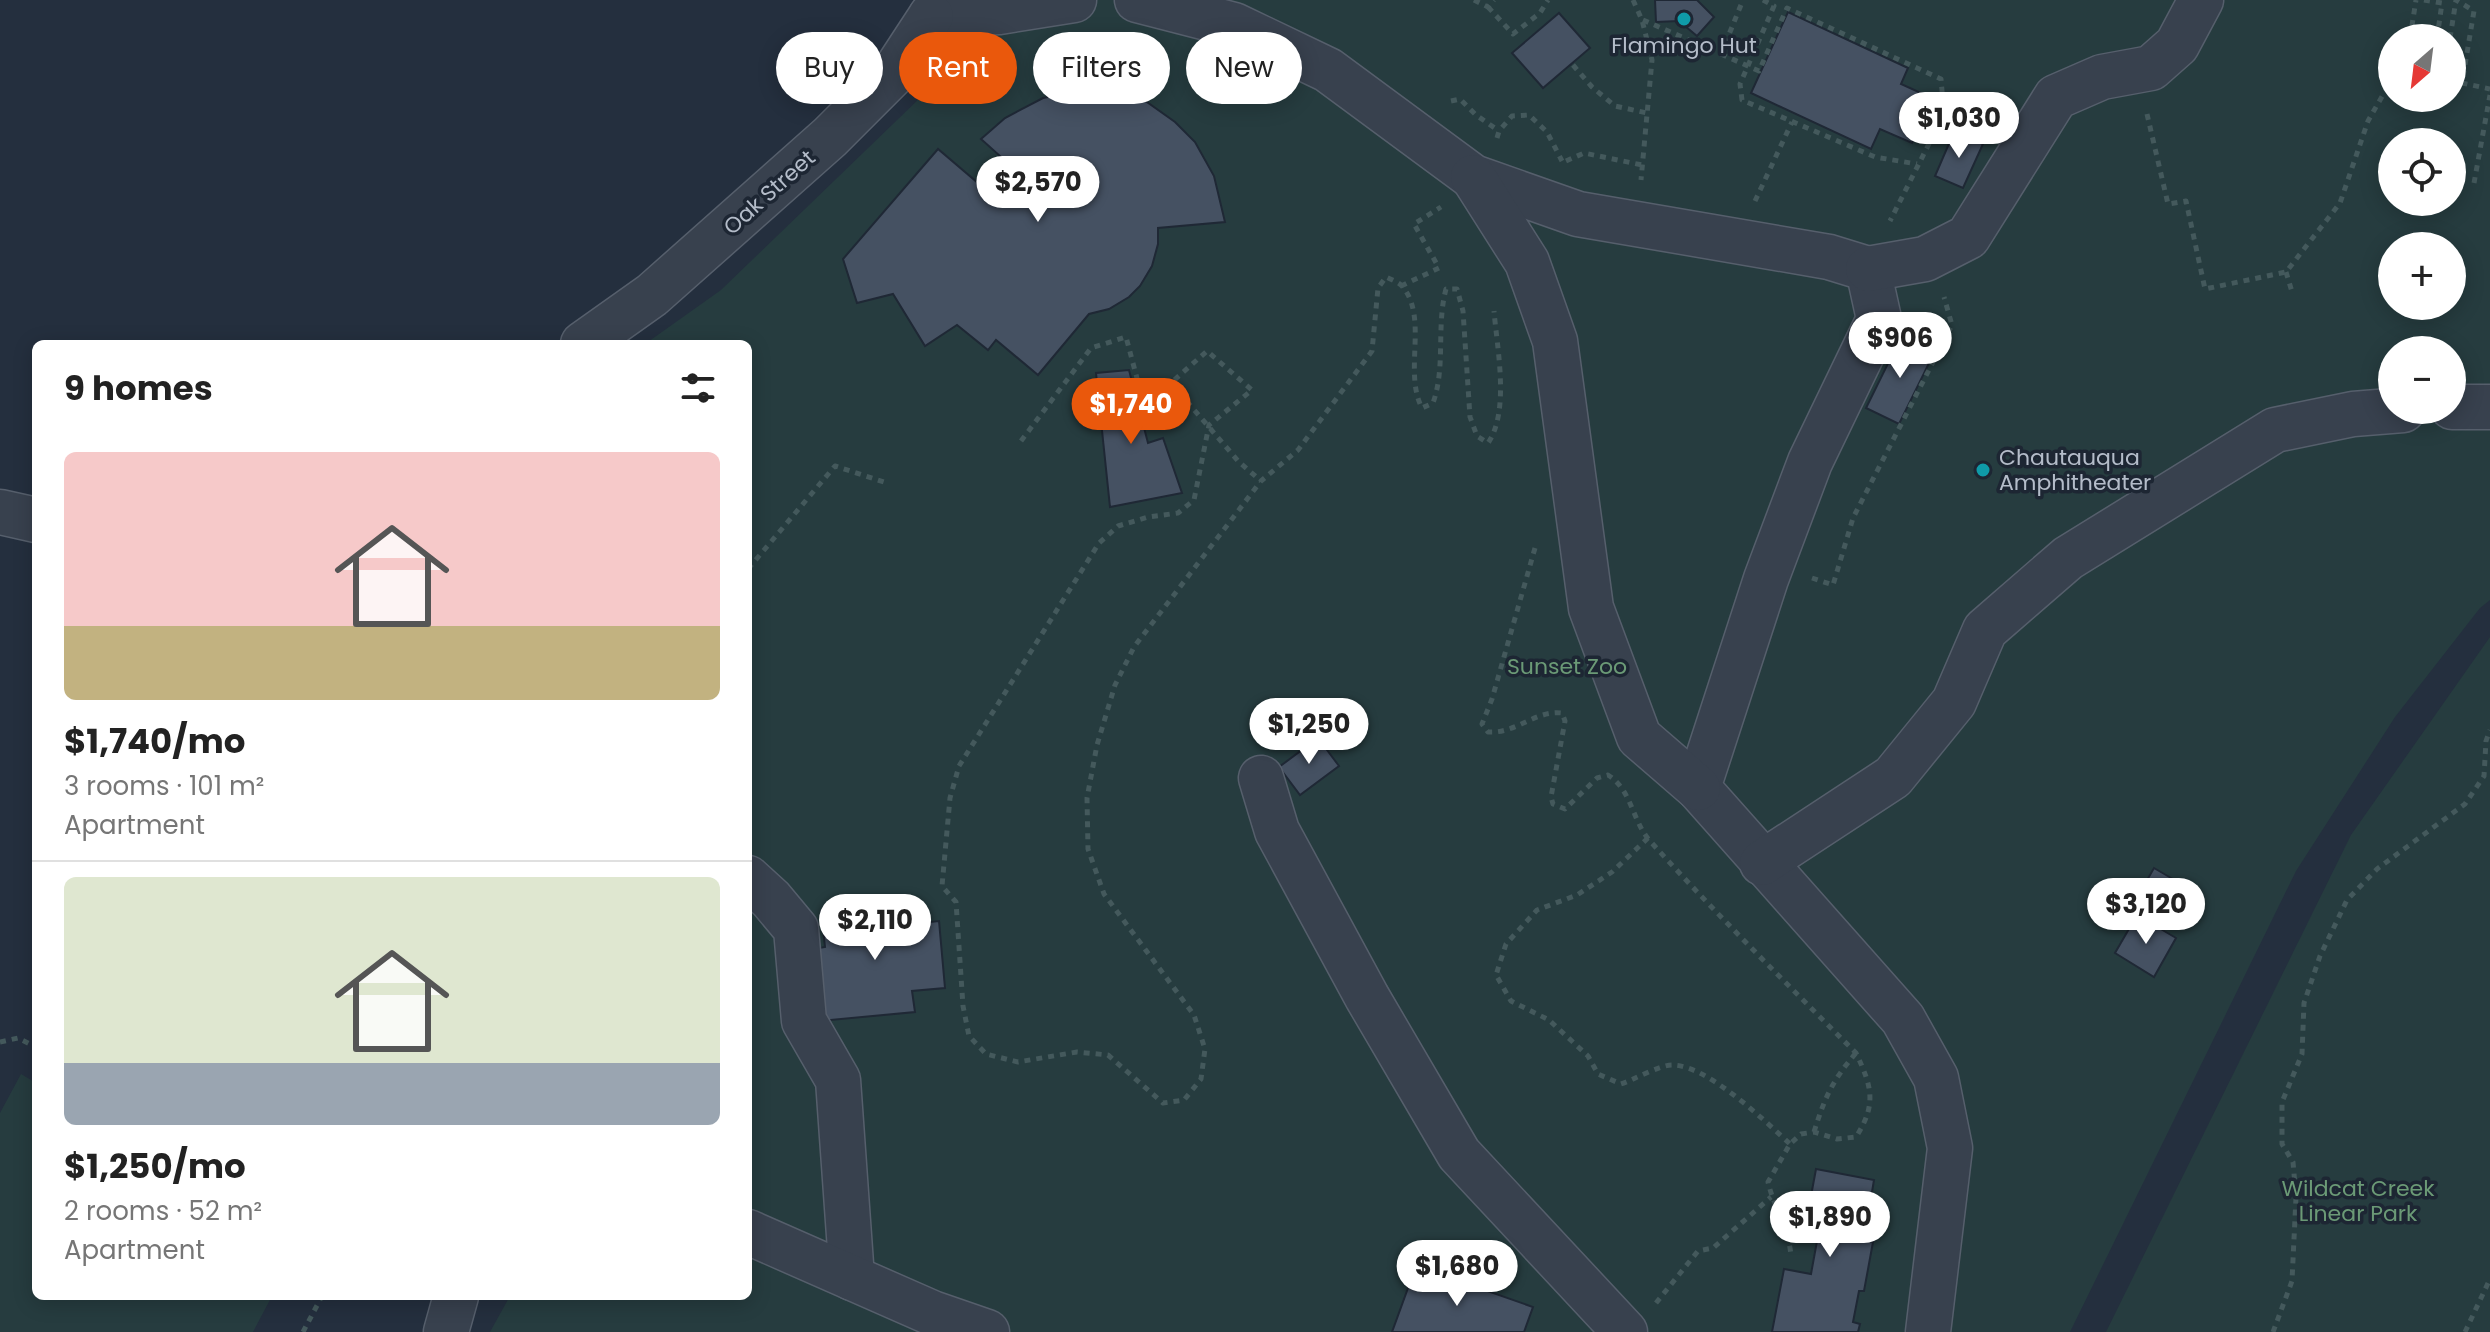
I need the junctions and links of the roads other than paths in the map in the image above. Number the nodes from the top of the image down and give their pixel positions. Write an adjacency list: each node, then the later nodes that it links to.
1 (1074, 0): 4 (street)
2 (1137, 0): 6 (street)
3 (2201, 0): 7 (street)
4 (1010, 7): 5 (street)
5 (931, 8): 8 (street, Oak Street)
6 (1484, 160): 7 (street); 15 (street)
7 (1868, 269): 15 (street)
8 (589, 340)
9 (2466, 407): 10 (street)
10 (2490, 407)
11 (2378, 412): 16 (street)
12 (0, 512): 13 (street)
13 (32, 519)
14 (1261, 778): 21 (street)
15 (1698, 788): 16 (street)
16 (1762, 863): 24 (street)
17 (752, 882): 19 (street)
18 (752, 1234): 19 (street)
19 (852, 1278): 23 (street)
20 (455, 1300): 22 (street)
21 (1623, 1330)
22 (446, 1332)
23 (987, 1332)
24 (1928, 1332)

